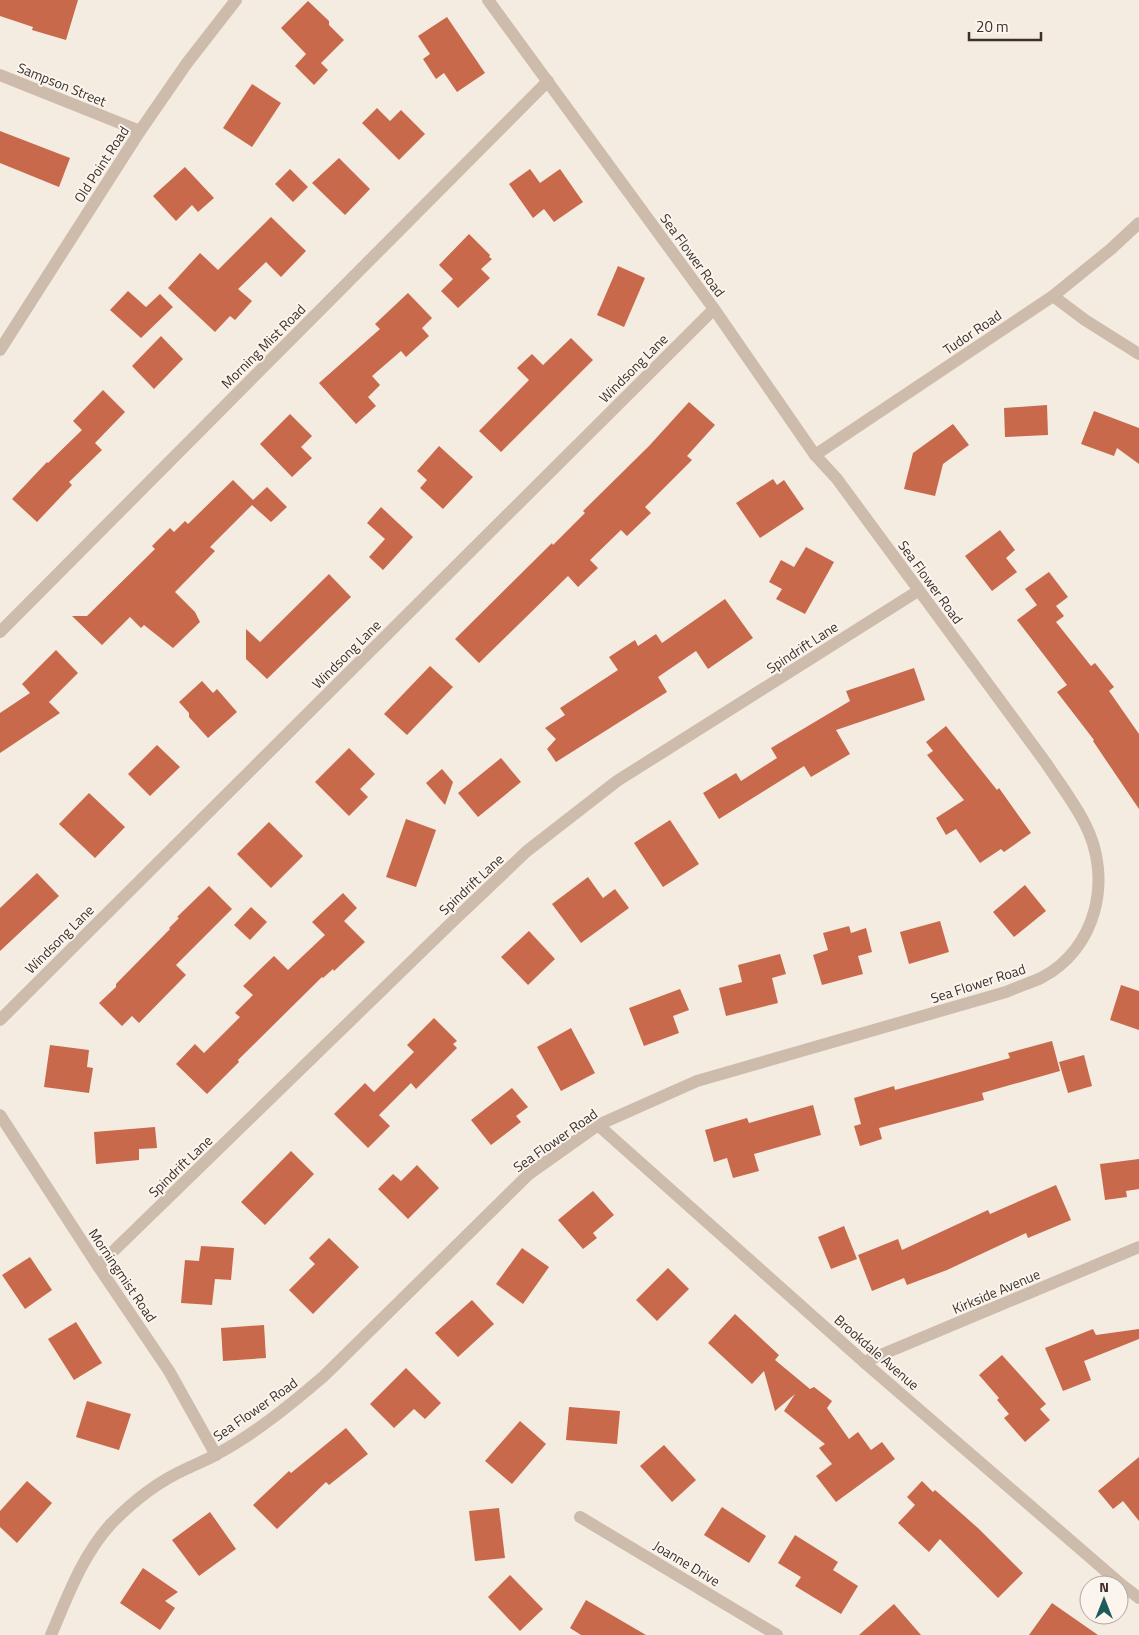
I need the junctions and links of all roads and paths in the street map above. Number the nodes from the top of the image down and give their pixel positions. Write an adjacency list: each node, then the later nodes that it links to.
1 (236, 0): 5 (street, Old Point Road)
2 (488, 0): 4 (street, Sea Flower Road)
3 (0, 75): 5 (street, Sampson Street)
4 (548, 81): 8 (street, Sea Flower Road); 13 (street, Morning Mist Road)
5 (140, 131): 9 (street, Old Point Road)
6 (1139, 223): 7 (street, Tudor Road)
7 (1054, 296): 10 (street); 11 (street, Tudor Road)
8 (714, 309): 11 (street, Sea Flower Road); 14 (street, Windsong Lane)
9 (0, 350)
10 (1139, 354)
11 (815, 455): 12 (street, Sea Flower Road)
12 (918, 591): 16 (street, Sea Flower Road); 18 (street, Spindrift Lane)
13 (0, 632)
14 (0, 1020)
15 (0, 1114): 18 (street, Morningmist Road)
16 (598, 1125): 19 (street, Brookdale Avenue); 20 (street, Sea Flower Road)
17 (1139, 1247): 19 (street, Kirkside Avenue)
18 (98, 1266): 20 (street, Morningmist Road)
19 (864, 1362): 22 (street, Brookdale Avenue)
20 (216, 1455): 23 (street, Sea Flower Road)
21 (580, 1517): 24 (street, Joanne Drive)
22 (1139, 1598)
23 (51, 1635)
24 (777, 1635)

